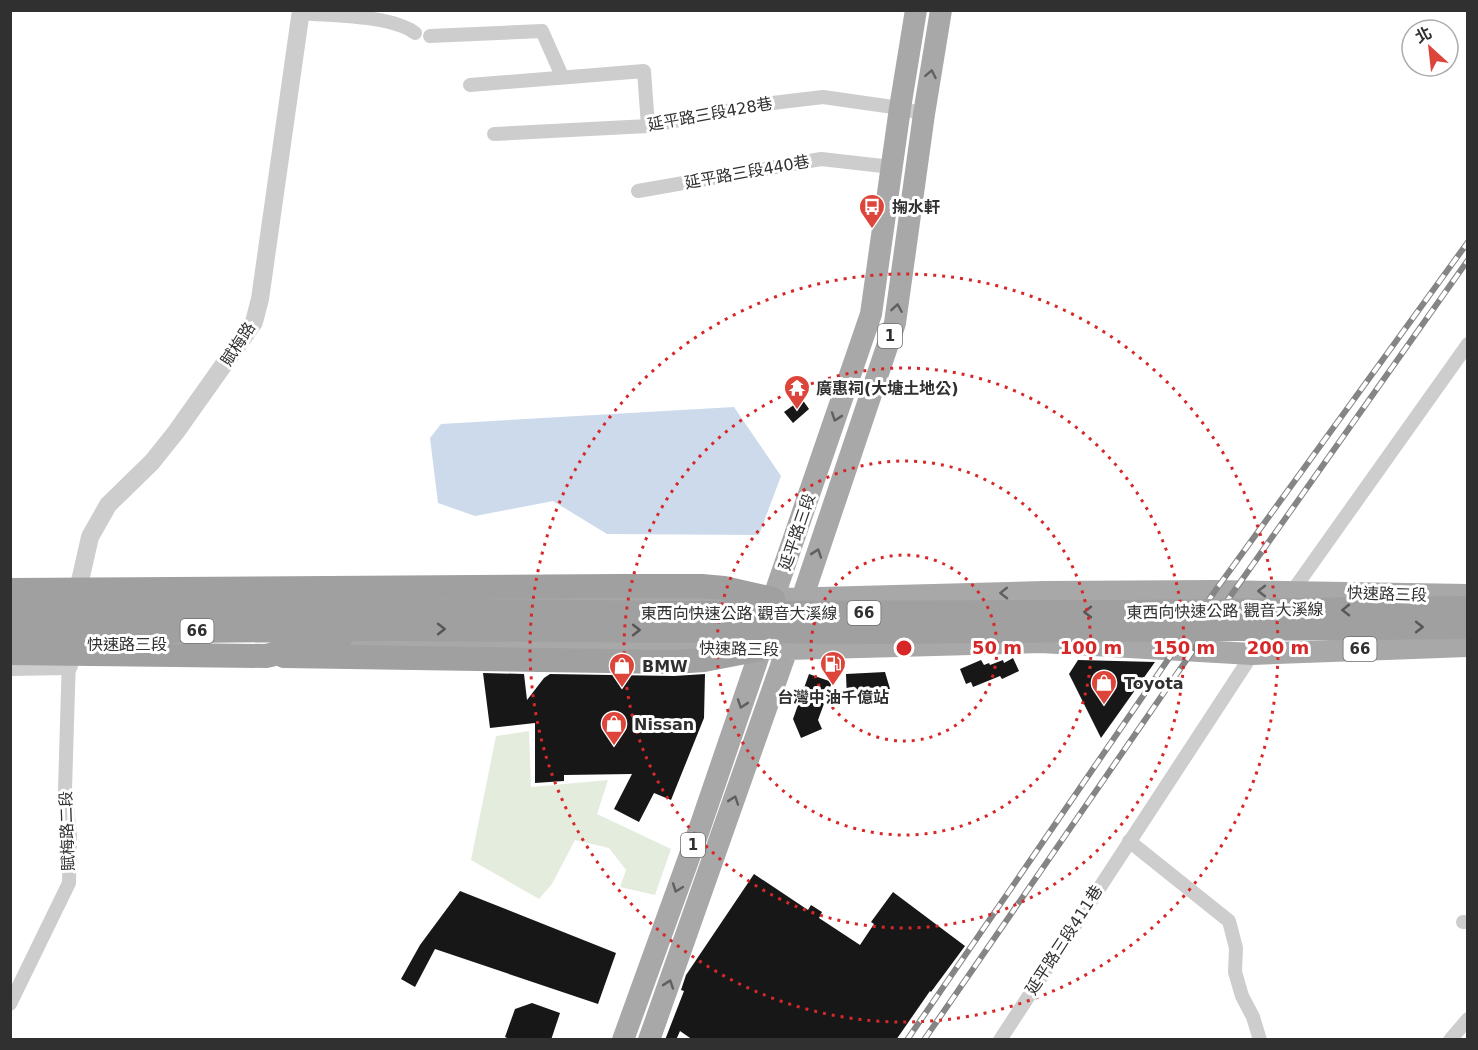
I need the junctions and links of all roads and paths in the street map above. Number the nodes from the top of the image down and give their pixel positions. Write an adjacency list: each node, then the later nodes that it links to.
1 (916, 10): 8 (main road, 延平路三段 / 1)
2 (941, 10): 9 (main road, 延平路三段 / 1, one-way to 2)
3 (301, 12): 4 (street); 16 (street, 賦梅路)
4 (415, 33)
5 (430, 36): 6 (street)
6 (562, 76): 7 (street); 10 (street)
7 (470, 85)
8 (900, 108): 9 (street, 延平路三段428巷); 10 (street, 延平路三段428巷); 12 (main road, 延平路三段 / 1)
9 (924, 114): 23 (main road, 延平路三段 / 1, one-way to 9)
10 (648, 126): 11 (street, 延平路三段428巷)
11 (494, 134)
12 (892, 167): 13 (street, 延平路三段440巷); 22 (main road, 延平路三段 / 1, one-way to 22)
13 (638, 190)
14 (1467, 344): 17 (street, 延平路三段411巷)
15 (10, 581): 16 (street, 快速路三段)
16 (77, 589): 18 (main road, 快速路三段 / 66); 22 (main road, 快速路三段 / 66)
17 (1292, 591): 19 (main road, 快速路三段 / 66, one-way to 19); 20 (main road, 快速路三段 / 66); 37 (street, 延平路三段411巷)
18 (10, 594): 22 (highway, bridge); 25 (highway, bridge)
19 (930, 595): 23 (main road, 快速路三段 / 66); 31 (street)
20 (1440, 595): 21 (main road, 快速路三段 / 66); 27 (street)
21 (1467, 595)
22 (773, 599): 23 (main road, 快速路三段 / 66); 33 (main road, 延平路三段 / 1)
23 (802, 599): 34 (main road, 延平路三段 / 1)
24 (1467, 608): 25 (highway, 東西向快速公路 觀音大溪線 / 66, one-way to 25, bridge)
25 (260, 609): 26 (highway, 東西向快速公路 觀音大溪線 / 66, bridge)
26 (10, 614)
27 (1467, 627): 28 (highway, 東西向快速公路 觀音大溪線 / 66, one-way to 27, bridge)
28 (383, 629): 29 (highway, 東西向快速公路 觀音大溪線 / 66, bridge); 38 (highway, bridge)
29 (10, 633)
30 (10, 644): 36 (main road, 快速路三段 / 66)
31 (924, 645): 34 (main road, 快速路三段 / 66); 37 (main road, 快速路三段 / 66)
32 (1467, 646): 37 (main road, 快速路三段 / 66)
33 (761, 649): 34 (main road, 快速路三段 / 66); 36 (main road, 快速路三段 / 66); 38 (highway, bridge); 40 (main road, 延平路三段 / 1, one-way to 40)
34 (787, 649): 41 (main road, 延平路三段 / 1, one-way to 34)
35 (10, 653): 38 (highway, bridge)
36 (69, 654): 39 (street, 快速路三段); 43 (street, 賦梅路二段)
37 (1252, 654): 42 (street, 延平路三段411巷)
38 (266, 656)
39 (10, 667)
40 (699, 830): 41 (main road); 44 (main road, 延平路三段 / 1, one-way to 44)
41 (720, 839): 46 (main road, 延平路三段 / 1, one-way to 41)
42 (1129, 841): 48 (street, 延平路三段411巷); 49 (street)
43 (10, 1004)
44 (631, 1014): 46 (main road); 47 (main road, 延平路三段 / 1)
45 (1467, 1019): 50 (street)
46 (652, 1031)
47 (623, 1040)
48 (1000, 1040)
49 (1260, 1040)
50 (1450, 1040)

